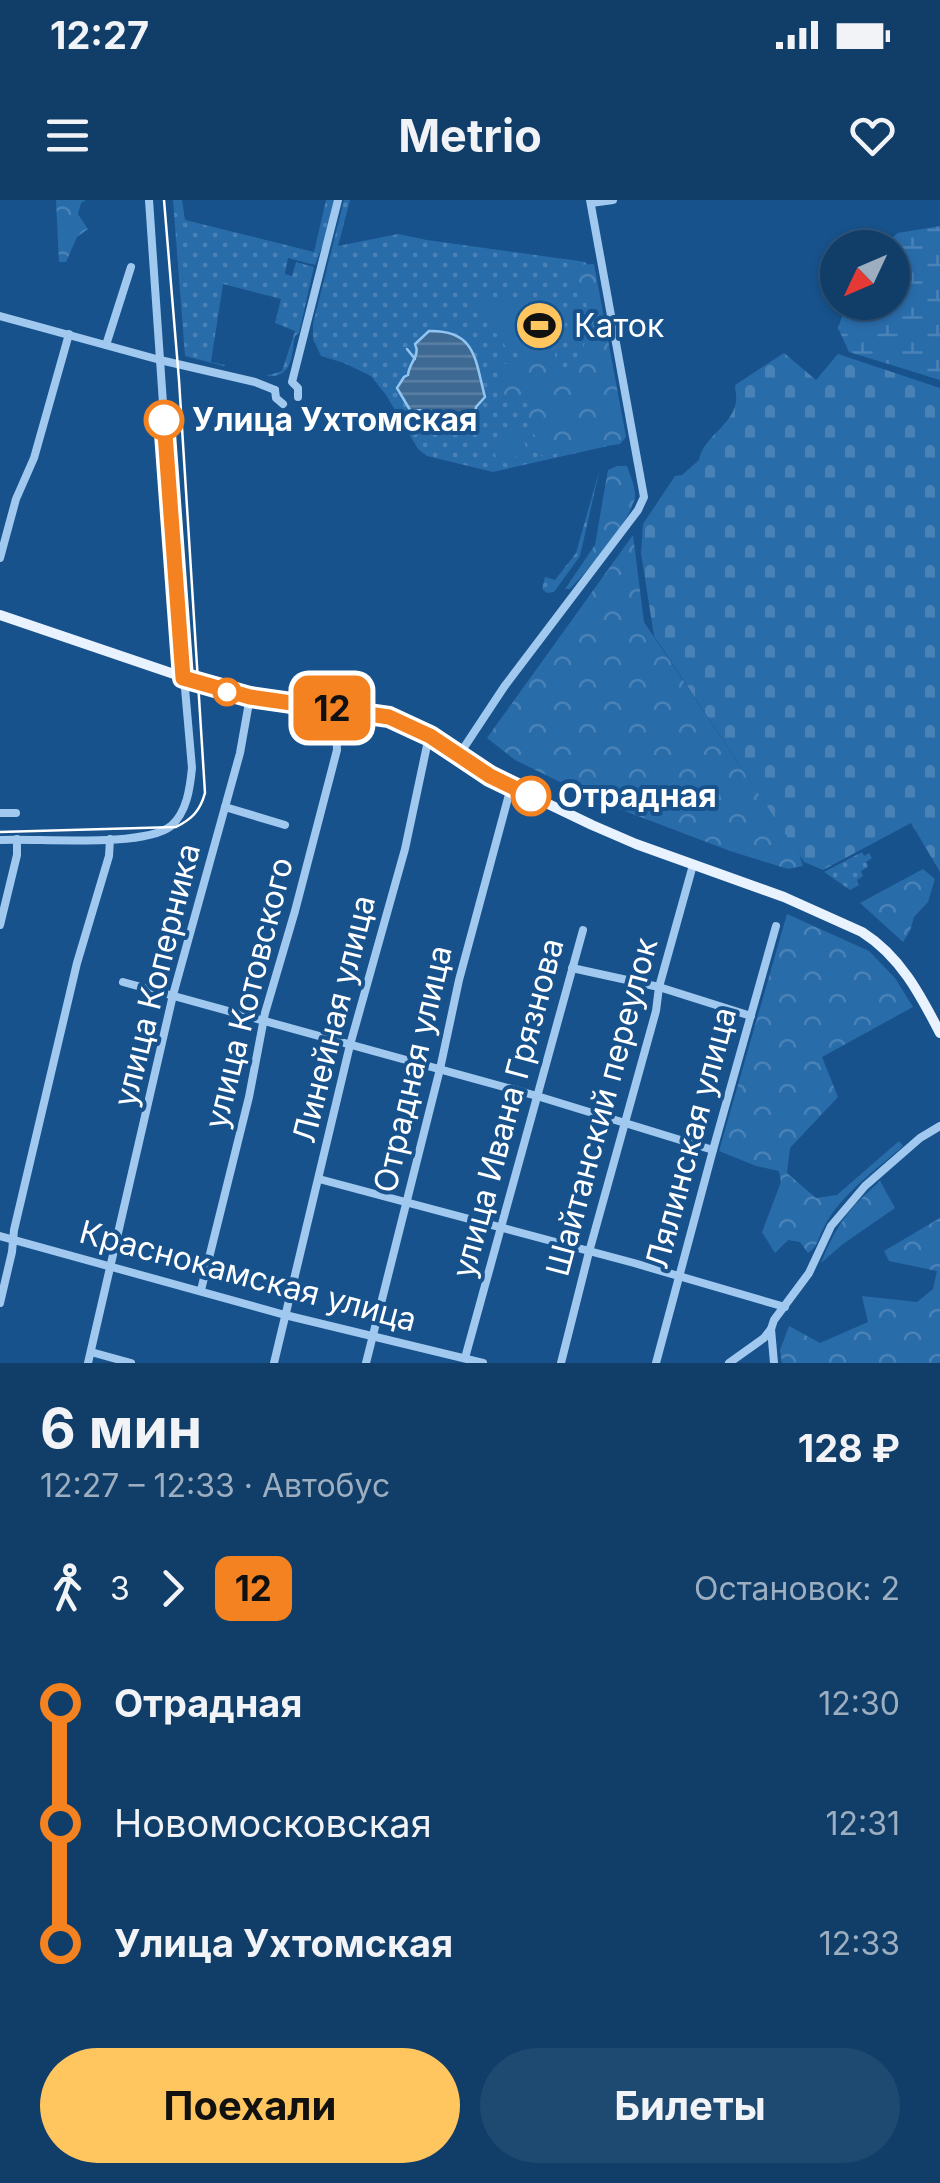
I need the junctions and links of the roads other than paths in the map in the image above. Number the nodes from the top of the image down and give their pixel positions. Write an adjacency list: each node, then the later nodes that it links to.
1 (149, 200): 9 (street)
2 (338, 200): 10 (street)
3 (613, 200): 4 (street)
4 (590, 202): 19 (street)
5 (131, 267): 8 (street)
6 (0, 316): 7 (street)
7 (69, 334): 8 (street); 13 (street)
8 (106, 345): 9 (street)
9 (160, 360): 10 (street); 15 (street)
10 (283, 384): 11 (street); 12 (street)
11 (298, 396)
12 (283, 404)
13 (0, 558)
14 (0, 615): 15 (main road)
15 (183, 678): 16 (main road); 25 (street)
16 (250, 697): 17 (main road); 21 (street, улица Коперника)
17 (330, 707): 18 (main road); 37 (street, улица Котовского)
18 (430, 736): 19 (main road); 39 (street, Линейная улица)
19 (459, 755): 20 (main road)
20 (511, 787): 28 (main road); 40 (street, Отрадная улица)
21 (225, 808): 24 (street); 35 (street, улица Коперника)
22 (16, 813): 23 (street)
23 (0, 814)
24 (285, 825)
25 (110, 839): 27 (street); 49 (street)
26 (0, 840): 27 (street)
27 (17, 840): 29 (street)
28 (692, 865): 34 (street, Шайтанский переулок); 38 (main road)
29 (0, 925)
30 (776, 926): 36 (street, Лялинская улица)
31 (583, 930): 32 (street, улица Ивана Грязнова)
32 (572, 968): 34 (street); 41 (street, улица Ивана Грязнова)
33 (123, 982): 35 (street)
34 (659, 986): 36 (street); 42 (street, Шайтанский переулок)
35 (173, 995): 37 (street); 51 (street, улица Коперника)
36 (751, 1016): 44 (street, Лялинская улица)
37 (263, 1022): 39 (street); 53 (street, улица Котовского)
38 (940, 1033)
39 (350, 1045): 40 (street); 45 (street, Линейная улица)
40 (440, 1069): 41 (street); 46 (street, Отрадная улица)
41 (537, 1096): 42 (street); 47 (street, улица Ивана Грязнова)
42 (626, 1122): 44 (street); 50 (street, Шайтанский переулок)
43 (940, 1126): 55 (street)
44 (713, 1150): 52 (street, Лялинская улица)
45 (319, 1180): 46 (street); 56 (street, Линейная улица)
46 (407, 1204): 47 (street); 58 (street, Отрадная улица)
47 (502, 1228): 50 (street); 60 (street, улица Ивана Грязнова)
48 (0, 1236): 49 (street, Краснокамская улица)
49 (13, 1240): 51 (street, Краснокамская улица); 54 (street)
50 (589, 1252): 52 (street); 66 (street, Шайтанский переулок)
51 (112, 1266): 53 (street, Краснокамская улица); 59 (street, улица Коперника)
52 (679, 1276): 55 (street); 67 (street, Лялинская улица)
53 (201, 1290): 56 (street, Краснокамская улица)
54 (0, 1303)
55 (784, 1308): 57 (street)
56 (285, 1315): 58 (street, Краснокамская улица); 63 (street, Линейная улица)
57 (771, 1328): 68 (street); 69 (street)
58 (372, 1338): 60 (street, Краснокамская улица); 64 (street, Отрадная улица)
59 (91, 1352): 61 (street, улица Коперника); 62 (street)
60 (466, 1358): 65 (street, Краснокамская улица)
61 (88, 1363)
62 (131, 1363)
63 (274, 1363)
64 (366, 1363)
65 (483, 1363)
66 (562, 1363)
67 (656, 1363)
68 (729, 1363)
69 (774, 1363)

